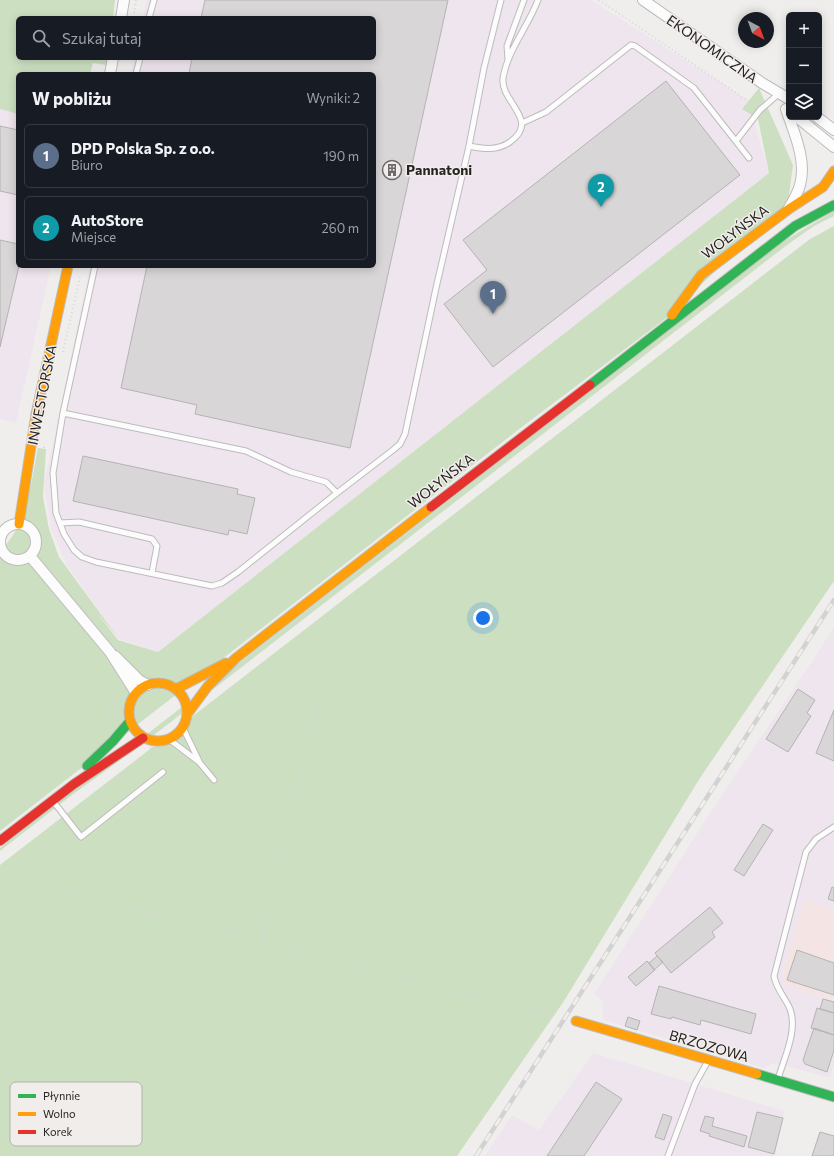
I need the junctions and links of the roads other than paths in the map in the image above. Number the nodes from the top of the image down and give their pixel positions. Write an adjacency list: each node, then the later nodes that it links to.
1 (124, 0): 7 (street)
2 (154, 0): 8 (lane)
3 (501, 0): 24 (lane)
4 (524, 0): 11 (lane)
5 (538, 0): 11 (lane)
6 (643, 0): 14 (street, EKONOMICZNA)
7 (121, 16)
8 (150, 16)
9 (114, 60): 12 (street)
10 (140, 60): 13 (lane)
11 (508, 60): 21 (lane)
12 (110, 72)
13 (136, 72)
14 (762, 83): 15 (street, EKONOMICZNA); 16 (street, EKONOMICZNA)
15 (775, 97): 17 (street, EKONOMICZNA); 23 (lane)
16 (786, 104)
17 (786, 105)
18 (792, 120): 29 (street)
19 (801, 120): 25 (street)
20 (821, 120): 22 (street)
21 (522, 123): 23 (lane); 24 (lane)
22 (834, 130)
23 (736, 141): 26 (lane)
24 (469, 146): 34 (lane)
25 (834, 147)
26 (749, 158)
27 (834, 172): 29 (main road, WOŁYŃSKA)
28 (834, 205): 32 (main road, WOŁYŃSKA)
29 (788, 209): 32 (main road, WOŁYŃSKA)
30 (68, 268): 36 (main road, INWESTORSKA)
31 (95, 268): 33 (lane)
32 (664, 326): 41 (main road, WOŁYŃSKA)
33 (63, 413): 34 (lane); 35 (lane)
34 (338, 493): 39 (lane)
35 (60, 523): 39 (lane); 39 (lane)
36 (19, 524): 37 (street); 38 (street)
37 (1, 551): 38 (street)
38 (30, 556): 40 (street)
39 (152, 573)
40 (110, 652): 42 (street); 44 (street)
41 (236, 658): 43 (main road, WOŁYŃSKA); 45 (main road, WOŁYŃSKA)
42 (148, 685): 43 (main road); 44 (main road)
43 (176, 689): 45 (main road)
44 (136, 693): 46 (main road)
45 (188, 713): 47 (main road)
46 (130, 721): 48 (main road); 53 (main road)
47 (183, 728): 49 (main road); 50 (lane)
48 (143, 738): 49 (main road); 53 (main road)
49 (170, 740): 50 (lane)
50 (199, 762): 52 (lane)
51 (162, 772): 54 (lane)
52 (214, 780)
53 (74, 784): 54 (main road)
54 (52, 800): 56 (main road)
55 (834, 827): 59 (lane)
56 (0, 841)
57 (576, 1021): 58 (main road, BRZOZOWA)
58 (708, 1060): 59 (main road, BRZOZOWA); 61 (lane)
59 (778, 1080): 60 (main road, BRZOZOWA)
60 (834, 1097)
61 (668, 1156)

